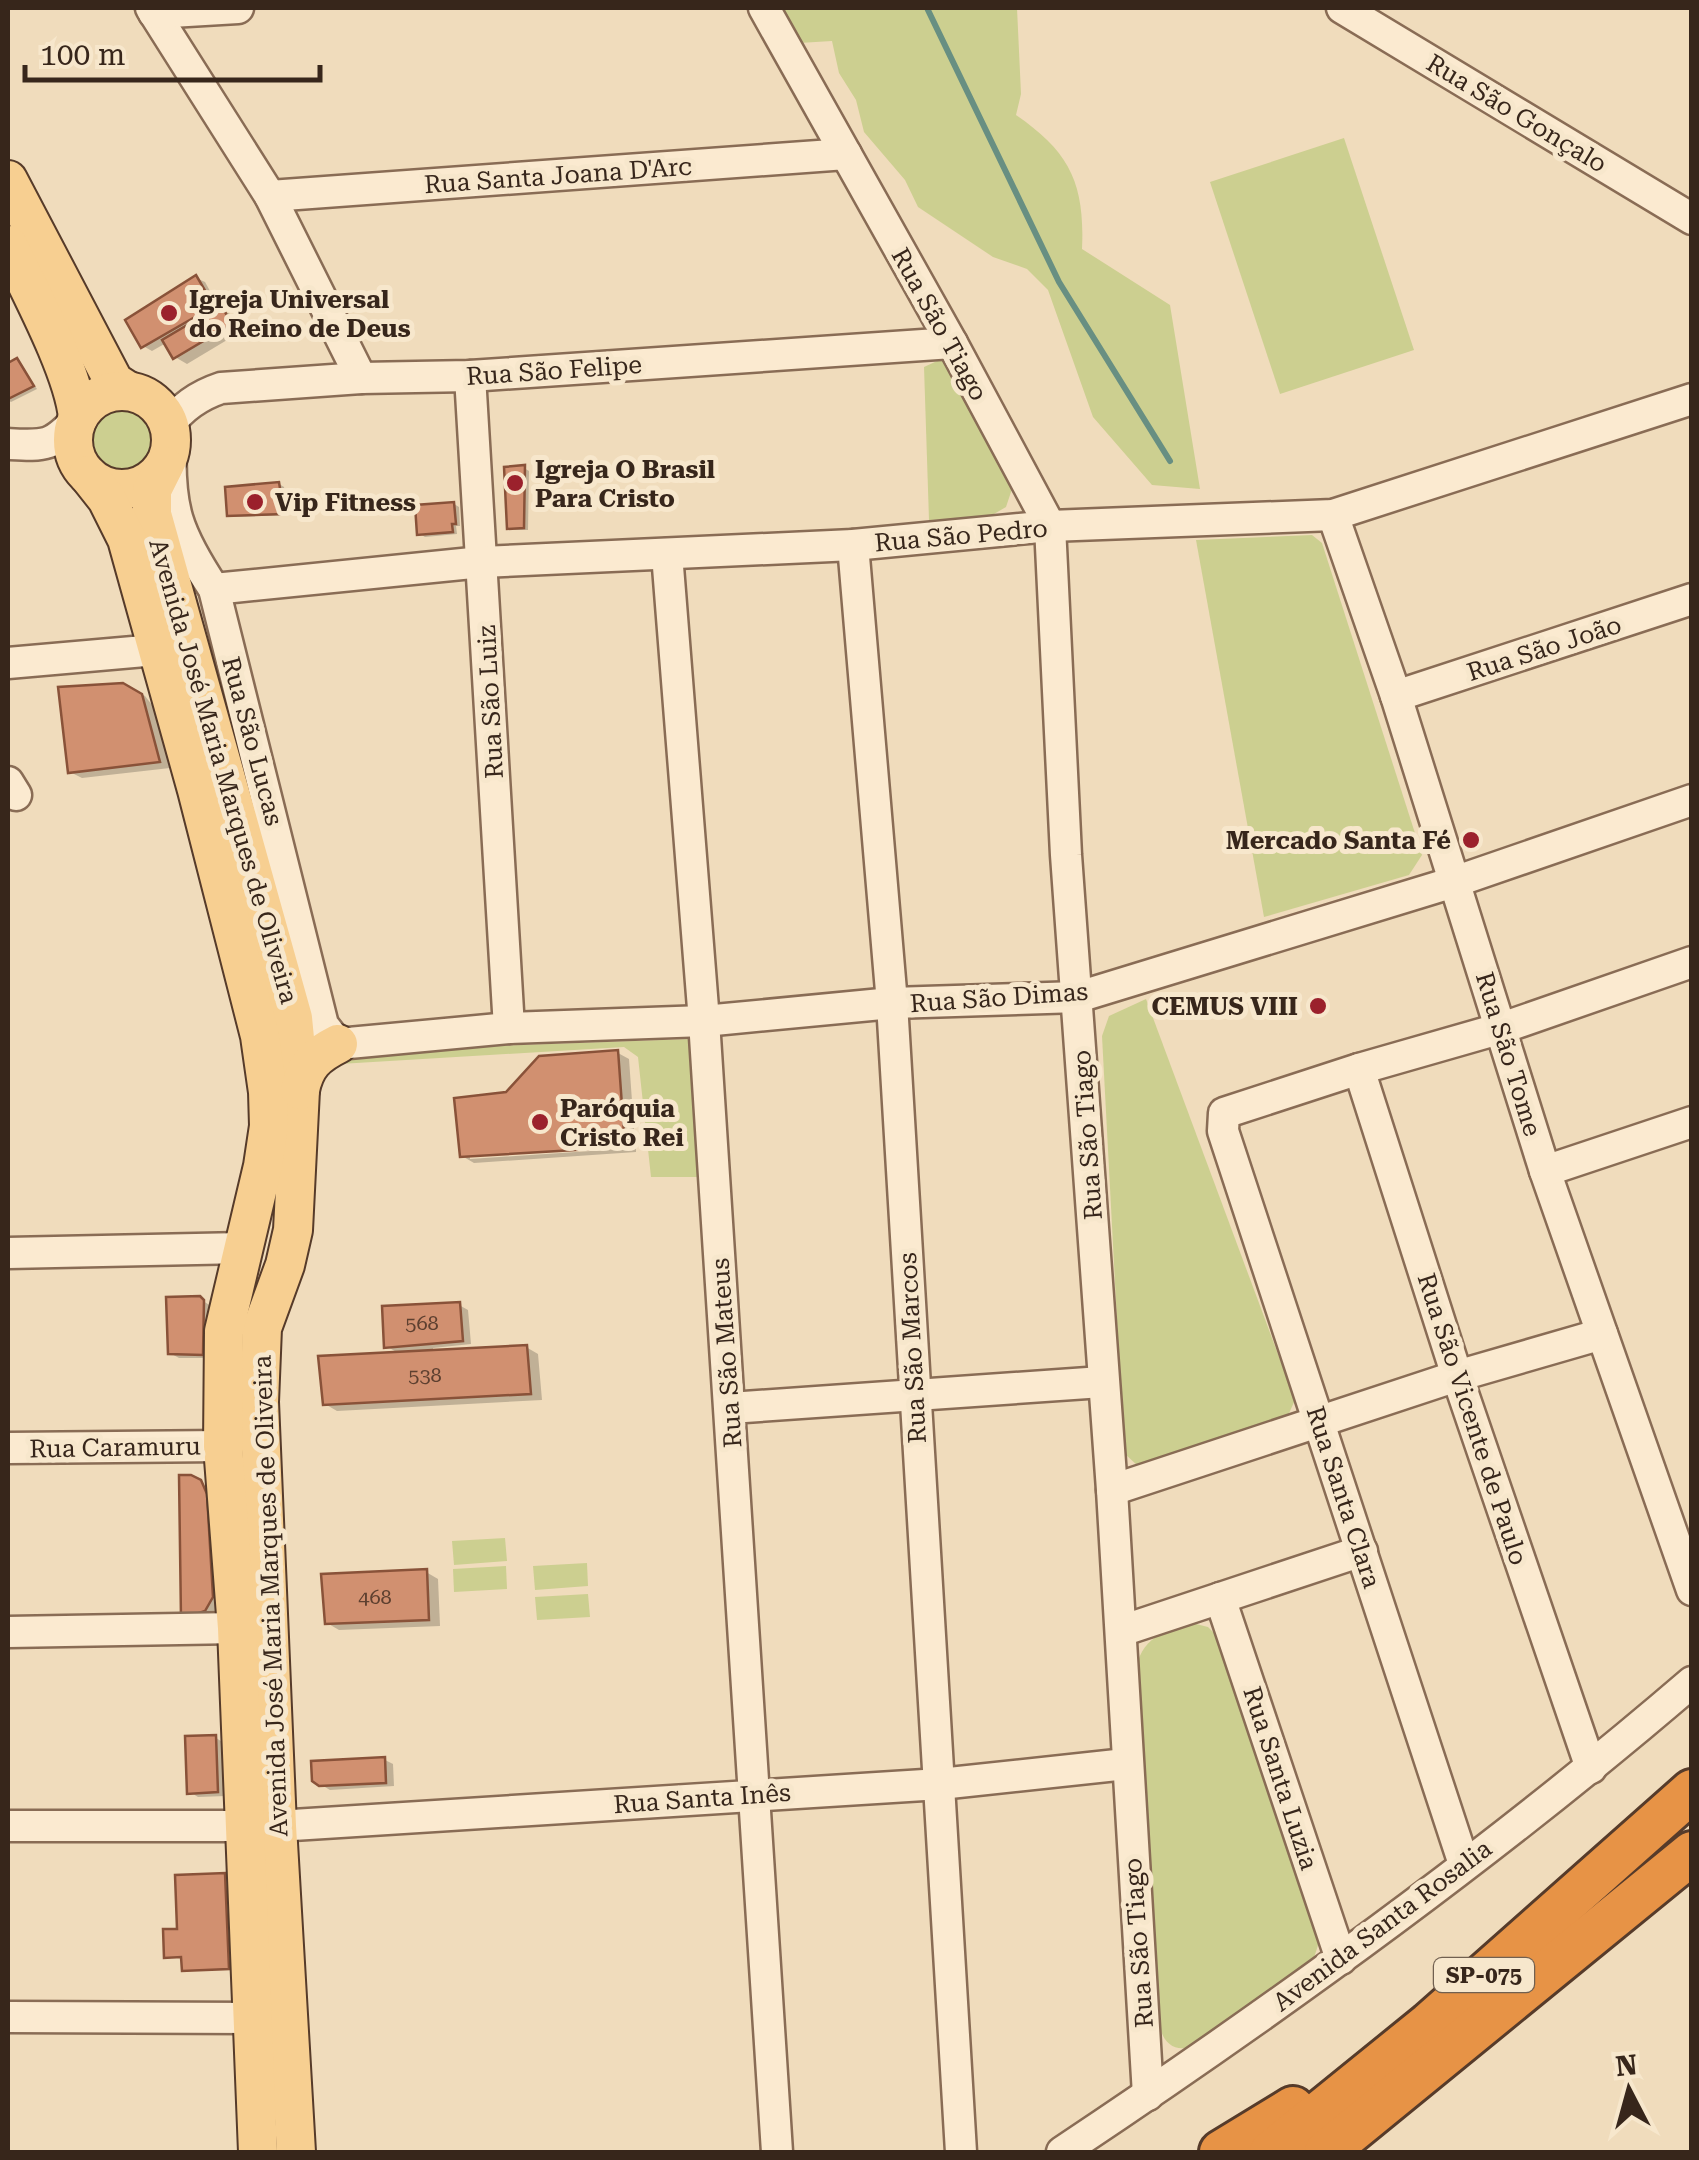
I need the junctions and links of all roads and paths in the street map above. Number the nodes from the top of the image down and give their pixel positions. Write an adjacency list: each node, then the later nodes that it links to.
1 (238, 8): 4 (street)
2 (764, 8): 5 (street, Rua São Tiago)
3 (1342, 8): 8 (street, Rua São Gonçalo)
4 (152, 10): 7 (street)
5 (846, 154): 7 (street, Rua Santa Joana D'Arc); 10 (street, Rua São Tiago)
6 (8, 180): 13 (main road)
7 (270, 196): 12 (street)
8 (1692, 219)
9 (8, 246): 15 (main road)
10 (952, 343): 11 (street, Rua São Felipe); 20 (street, Rua São Tiago)
11 (470, 376): 12 (street, Rua São Felipe); 23 (street, Rua São Luiz)
12 (361, 378): 17 (street, Rua São Felipe)
13 (128, 391): 15 (main road); 17 (main road)
14 (1692, 398): 19 (street, Rua São Pedro)
15 (78, 418): 16 (street); 18 (main road)
16 (8, 444)
17 (168, 444): 18 (main road); 24 (street, Rua São Lucas); 26 (main road, Avenida José Maria Marques de Oliveira)
18 (88, 475): 27 (main road, Avenida José Maria Marques de Oliveira)
19 (1333, 515): 20 (street, Rua São Pedro); 29 (street, Rua São Tome)
20 (1050, 526): 21 (street, Rua São Pedro); 33 (street, Rua São Tiago)
21 (853, 545): 22 (street, Rua São Pedro); 34 (street, Rua São Marcos)
22 (667, 554): 23 (street, Rua São Pedro); 36 (street, Rua São Mateus)
23 (482, 562): 24 (street, Rua São Pedro); 37 (street, Rua São Luiz)
24 (214, 589): 39 (street, Rua São Lucas)
25 (1692, 600): 29 (street, Rua São João)
26 (181, 614): 27 (main road); 35 (main road, Avenida José Maria Marques de Oliveira)
27 (156, 650): 28 (street); 44 (main road, Avenida José Maria Marques de Oliveira)
28 (8, 664)
29 (1396, 696): 31 (street, Rua São Tome)
30 (1692, 800): 31 (street, Rua São Dimas)
31 (1454, 882): 33 (street, Rua São Dimas); 38 (street, Rua São Tome)
32 (1692, 962): 38 (street)
33 (1078, 998): 34 (street, Rua São Dimas); 50 (street, Rua São Tiago)
34 (892, 1004): 36 (street, Rua São Dimas); 51 (street, Rua São Marcos)
35 (293, 1020): 39 (main road); 41 (main road, Avenida José Maria Marques de Oliveira)
36 (704, 1020): 37 (street, Rua São Dimas); 52 (street, Rua São Mateus)
37 (508, 1028): 39 (street, Rua São Dimas)
38 (1502, 1028): 40 (street); 43 (street, Rua São Tome)
39 (338, 1044): 41 (main road)
40 (1360, 1069): 49 (street, Rua São Vicente de Paulo); 53 (street, Rua Santa Clara)
41 (300, 1090): 46 (main road, Avenida José Maria Marques de Oliveira)
42 (1691, 1125): 43 (street)
43 (1546, 1170): 47 (street, Rua São Tome)
44 (242, 1248): 45 (street); 46 (main road); 48 (main road, Avenida José Maria Marques de Oliveira)
45 (8, 1253)
46 (262, 1328): 54 (main road, Avenida José Maria Marques de Oliveira)
47 (1602, 1334): 49 (street); 59 (street, Rua São Tome)
48 (226, 1372): 54 (main road); 55 (main road, Avenida José Maria Marques de Oliveira)
49 (1457, 1376): 53 (street); 66 (street, Rua São Vicente de Paulo)
50 (1102, 1382): 51 (street); 57 (street, Rua São Tiago)
51 (915, 1394): 52 (street); 67 (street, Rua São Marcos)
52 (730, 1408): 69 (street, Rua São Mateus)
53 (1320, 1421): 57 (street); 58 (street, Rua Santa Clara)
54 (260, 1436): 71 (main road, Avenida José Maria Marques de Oliveira)
55 (224, 1446): 56 (street, Rua Caramuru); 61 (main road, Avenida José Maria Marques de Oliveira)
56 (8, 1448)
57 (1112, 1490): 62 (street, Rua São Tiago)
58 (1362, 1551): 60 (street); 73 (street, Rua Santa Clara)
59 (1692, 1590)
60 (1220, 1598): 62 (street); 74 (street, Rua Santa Luzia)
61 (237, 1628): 63 (street); 71 (main road, Avenida José Maria Marques de Oliveira)
62 (1121, 1631): 65 (street, Rua São Tiago)
63 (8, 1632)
64 (1692, 1682): 66 (street, Avenida Santa Rosalia)
65 (1126, 1764): 67 (street, Rua Santa Inês); 78 (street, Rua São Tiago)
66 (1592, 1768): 73 (street, Avenida Santa Rosalia)
67 (940, 1784): 69 (street, Rua Santa Inês); 82 (street, Rua São Marcos)
68 (1692, 1791): 77 (highway, SP-075)
69 (756, 1794): 71 (street, Rua Santa Inês); 81 (street, Rua São Mateus)
70 (8, 1826): 71 (street, Rua Santa Inês)
71 (262, 1827): 76 (main road, Avenida José Maria Marques de Oliveira); 80 (main road, Avenida José Maria Marques de Oliveira)
72 (1692, 1853): 77 (highway, SP-075)
73 (1464, 1864): 74 (street, Avenida Santa Rosalia)
74 (1341, 1959): 78 (street, Avenida Santa Rosalia)
75 (8, 2016): 76 (street)
76 (252, 2018): 79 (main road, Avenida José Maria Marques de Oliveira)
77 (1441, 2037): 84 (highway); 85 (highway, SP-075); 86 (highway, SP-075); 87 (highway)
78 (1148, 2095): 83 (street, Avenida Santa Rosalia)
79 (258, 2152)
80 (296, 2152)
81 (777, 2152)
82 (961, 2152)
83 (1062, 2152)
84 (1221, 2152)
85 (1270, 2152)
86 (1326, 2152)
87 (1348, 2152)

